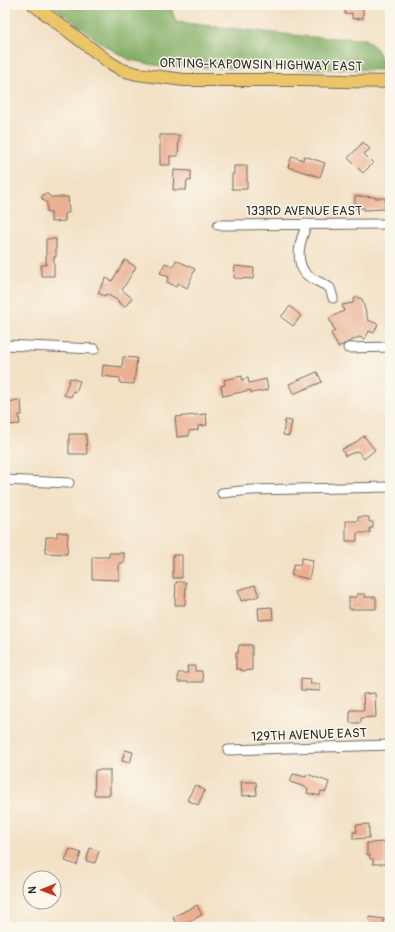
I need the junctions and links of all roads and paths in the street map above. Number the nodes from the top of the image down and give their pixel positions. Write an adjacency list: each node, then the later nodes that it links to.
1 (34, 5): 2 (main road, ORTING-KAPOWSIN HIGHWAY EAST)
2 (390, 82)
3 (307, 224): 4 (street, 133RD AVENUE EAST); 5 (street, 133RD AVENUE EAST); 6 (street)
4 (390, 224)
5 (218, 225)
6 (333, 298)
7 (5, 345): 10 (street)
8 (390, 347): 9 (street)
9 (348, 348)
10 (95, 349)
11 (5, 480): 12 (street)
12 (69, 483)
13 (390, 487): 14 (street)
14 (222, 493)
15 (390, 745): 16 (street, 129TH AVENUE EAST)
16 (228, 750)

